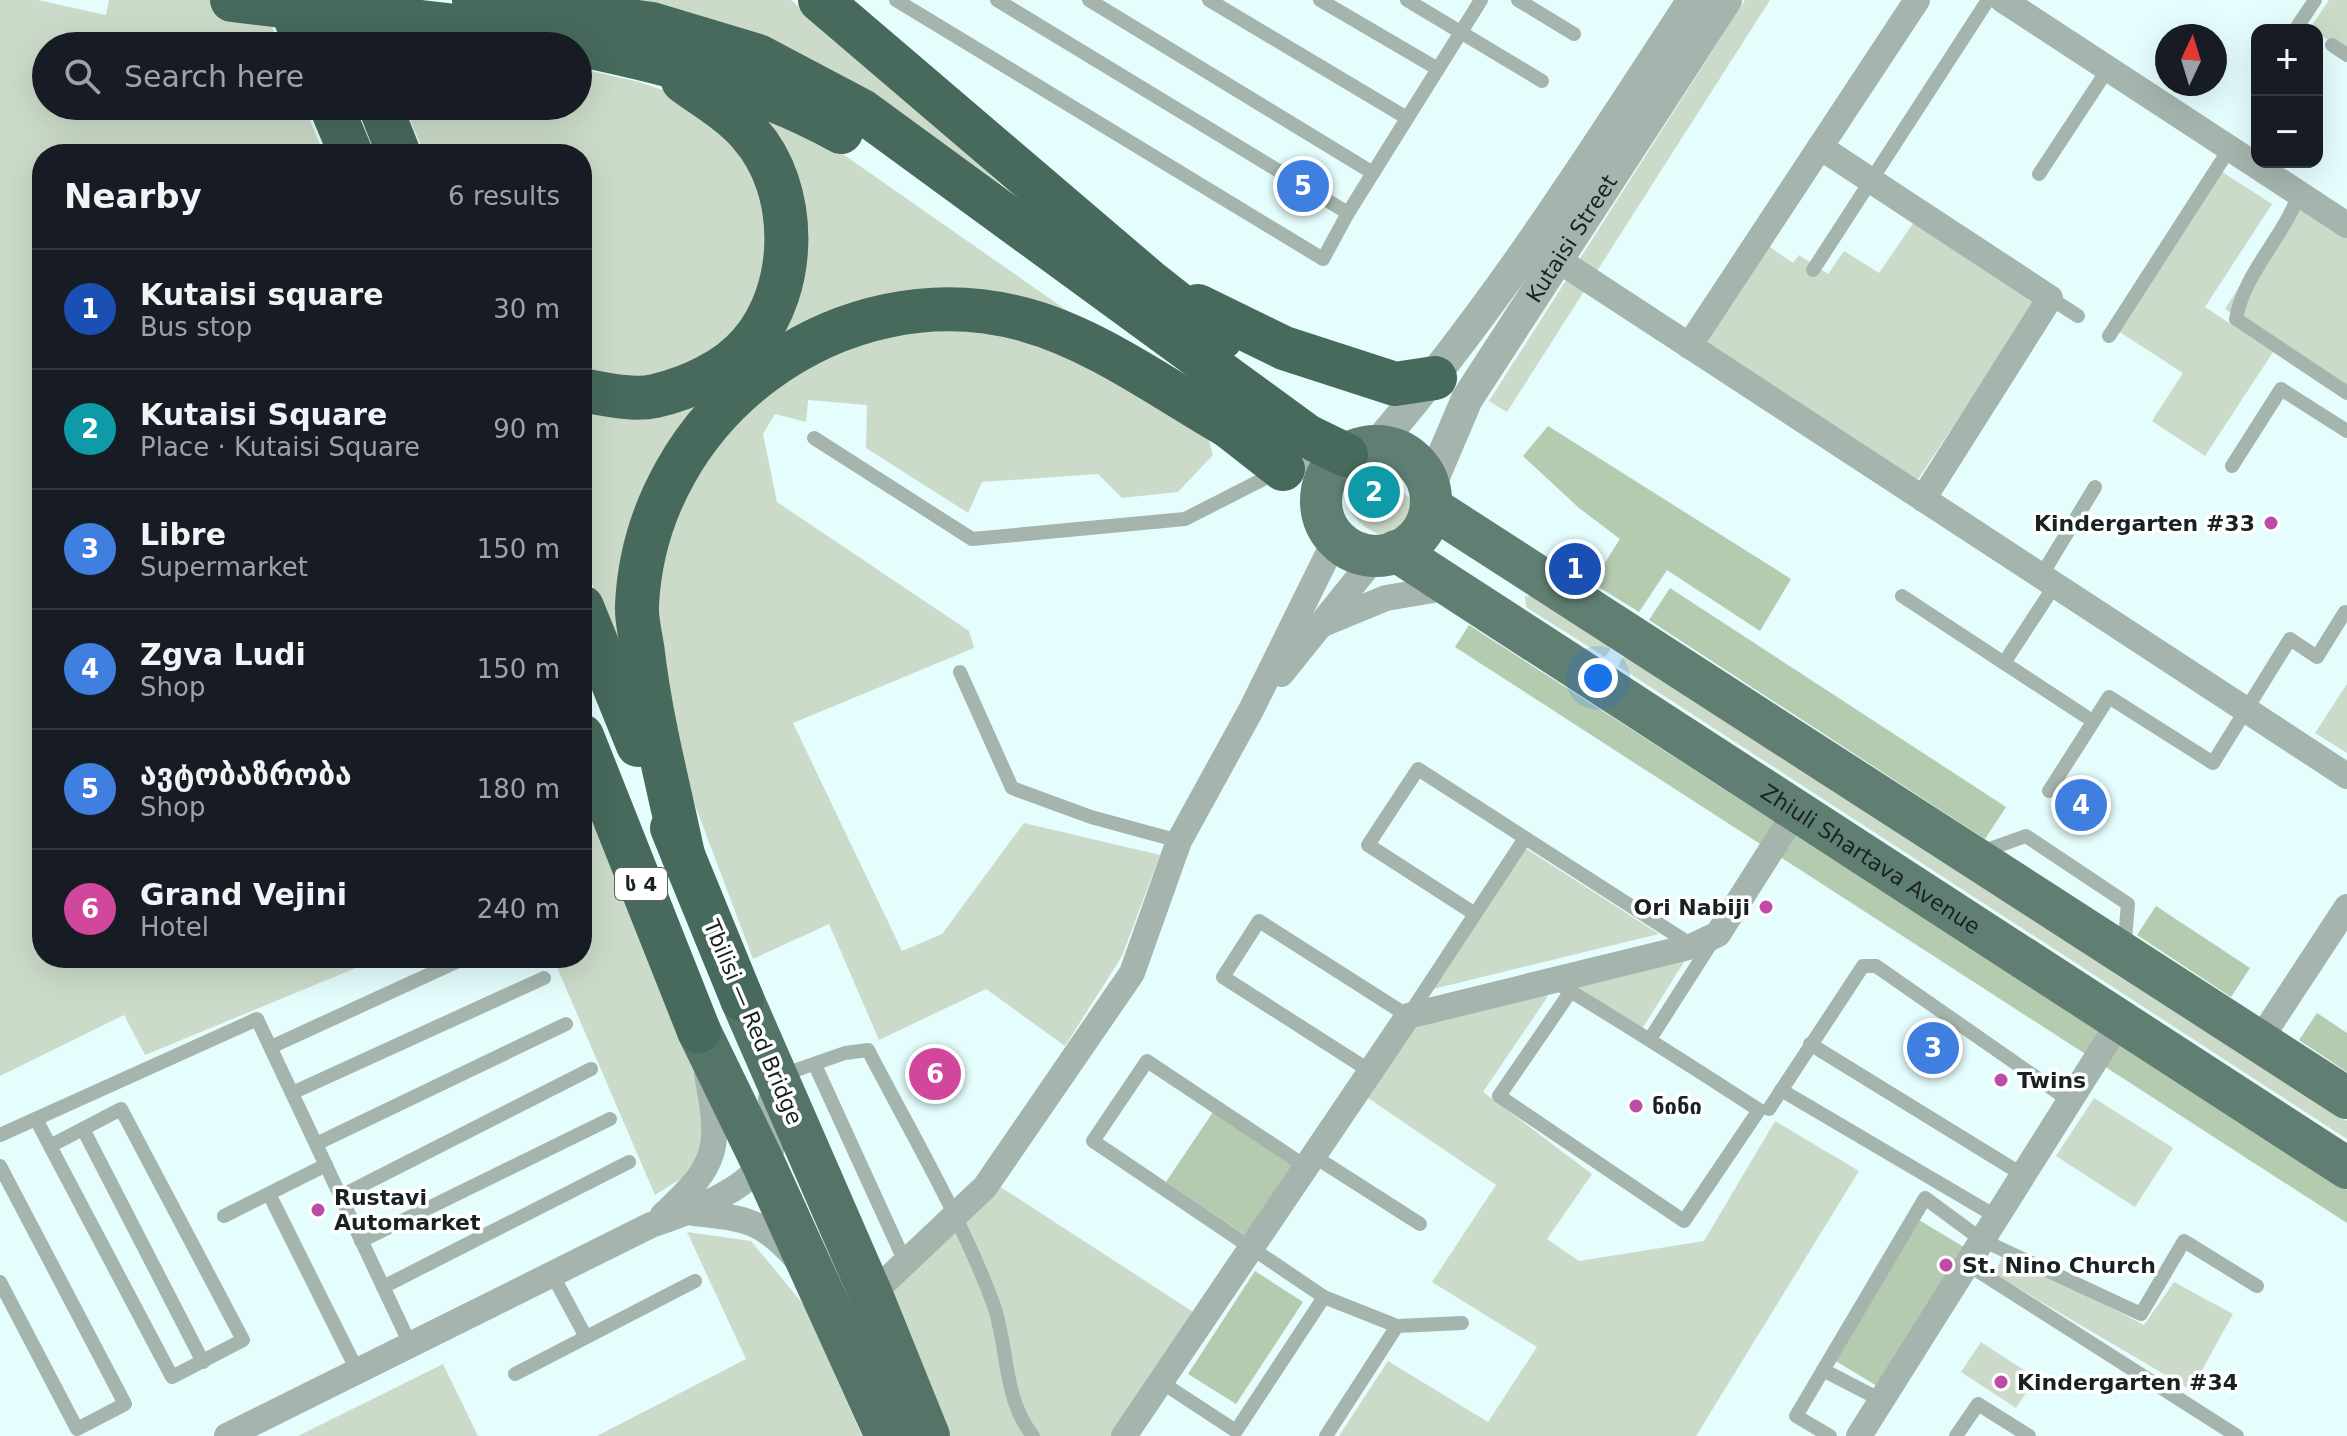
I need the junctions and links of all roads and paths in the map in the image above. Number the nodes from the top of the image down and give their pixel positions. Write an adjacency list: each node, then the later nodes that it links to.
1 (232, 0): 19 (highway, bridge)
2 (287, 0): 22 (highway)
3 (338, 0): 23 (highway)
4 (820, 0): 48 (highway)
5 (896, 0): 44 (lane)
6 (997, 0): 44 (lane)
7 (1089, 0): 40 (lane)
8 (1209, 0): 33 (lane)
9 (1320, 0): 30 (lane)
10 (1407, 0): 21 (lane)
11 (1481, 0): 21 (lane)
12 (1518, 0): 25 (lane)
13 (1693, 0): 46 (street, Kutaisi Street)
14 (1726, 0): 46 (street, Kutaisi Street)
15 (1917, 0): 38 (street)
16 (1988, 0): 42 (lane)
17 (2003, 0): 31 (street)
18 (2315, 0): 20 (lane)
19 (507, 13): 24 (highway); 59 (highway)
20 (2299, 24)
21 (1461, 31): 30 (lane); 32 (lane)
22 (302, 32)
23 (351, 32)
24 (566, 32)
25 (1574, 34)
26 (592, 40): 29 (highway)
27 (2332, 45): 28 (lane)
28 (2347, 55)
29 (659, 62): 54 (highway); 56 (highway)
30 (1438, 69): 33 (lane)
31 (2108, 69): 39 (street); 41 (lane)
32 (1542, 81)
33 (1407, 118): 40 (lane)
34 (337, 120): 36 (highway)
35 (386, 120): 37 (highway)
36 (347, 144)
37 (395, 144)
38 (1820, 147): 42 (street); 52 (street)
39 (2230, 148): 43 (street); 51 (lane)
40 (1373, 173): 44 (lane)
41 (2039, 174)
42 (1870, 181): 47 (lane); 49 (street)
43 (2299, 194): 45 (street); 55 (lane)
44 (1348, 213)
45 (2347, 225)
46 (1545, 252): 52 (street); 53 (street, Kutaisi Street); 63 (street, Kutaisi Street)
47 (1813, 270)
48 (1149, 281): 53 (highway); 59 (highway)
49 (2050, 298): 50 (lane); 64 (street)
50 (2078, 316)
51 (2109, 336)
52 (1689, 346): 64 (street)
53 (1435, 378): 59 (street, Kutaisi Street)
54 (592, 391)
55 (2347, 393)
56 (1230, 427): 61 (highway); 84 (highway)
57 (2347, 431): 60 (lane)
58 (814, 438): 61 (lane)
59 (1348, 462): 61 (main road); 63 (main road); 65 (main road)
60 (2232, 466)
61 (1283, 469)
62 (2095, 487): 67 (lane)
63 (1430, 497): 66 (main road); 98 (main road)
64 (1923, 499): 67 (street)
65 (1336, 538): 66 (main road); 76 (street)
66 (1386, 554): 68 (main road, Zhiuli Shartava Avenue); 71 (street)
67 (2048, 580): 73 (lane); 75 (street)
68 (1451, 587): 71 (street); 81 (main road, Zhiuli Shartava Avenue)
69 (1902, 596): 73 (lane)
70 (2345, 612): 75 (lane)
71 (1323, 624): 76 (street)
72 (592, 632): 84 (highway, Tbilisi — Red Bridge / ს 4)
73 (2004, 663): 77 (lane)
74 (960, 672): 83 (lane)
75 (2246, 708): 79 (street); 80 (lane)
76 (1251, 710): 83 (street)
77 (2085, 716)
78 (592, 761): 96 (highway, ს 4)
79 (2347, 776)
80 (2049, 791)
81 (1796, 811): 87 (street); 94 (main road, Zhiuli Shartava Avenue)
82 (1525, 838): 86 (lane); 86 (lane); 88 (lane)
83 (1179, 841): 126 (street)
84 (683, 855): 92 (highway, Tbilisi — Red Bridge / ს 4)
85 (2347, 907): 98 (street)
86 (1475, 914): 93 (lane)
87 (1718, 934): 88 (street); 97 (lane)
88 (1693, 946): 91 (street)
89 (443, 968): 100 (lane)
90 (544, 978): 105 (lane)
91 (1562, 986): 93 (street); 97 (lane); 97 (lane)
92 (742, 999): 102 (highway, Tbilisi — Red Bridge / ს 4); 118 (street)
93 (1408, 1016): 103 (street); 103 (lane)
94 (2120, 1021): 107 (street); 120 (main road, Zhiuli Shartava Avenue)
95 (566, 1024): 113 (lane)
96 (699, 1031): 118 (highway, ს 4); 128 (street)
97 (1650, 1039)
98 (2259, 1041): 106 (main road)
99 (1810, 1044): 104 (lane); 107 (lane); 121 (lane)
100 (271, 1047): 105 (lane); 109 (lane)
101 (591, 1069): 123 (lane)
102 (795, 1071): 126 (lane); 132 (lane); 140 (highway, Tbilisi — Red Bridge / ს 4)
103 (1370, 1071): 115 (street)
104 (1781, 1090): 108 (lane); 129 (lane)
105 (292, 1093): 113 (lane)
106 (2347, 1098)
107 (2070, 1101): 121 (street)
108 (1769, 1109)
109 (36, 1119): 112 (lane); 114 (lane)
110 (610, 1119): 130 (lane)
111 (83, 1129): 114 (lane); 146 (lane); 146 (lane)
112 (0, 1135)
113 (316, 1144): 117 (lane)
114 (50, 1146): 146 (lane)
115 (1309, 1161): 127 (lane); 131 (street); 131 (lane)
116 (629, 1162): 139 (lane)
117 (326, 1165): 122 (lane); 123 (lane)
118 (764, 1165): 124 (street); 135 (highway, ს 4)
119 (0, 1166): 137 (lane)
120 (2347, 1168)
121 (2023, 1175): 129 (street)
122 (269, 1194): 125 (lane); 147 (lane)
123 (341, 1196): 130 (lane)
124 (688, 1212): 128 (street); 135 (street)
125 (224, 1216)
126 (955, 1216): 132 (street); 155 (lane)
127 (1420, 1224)
128 (651, 1225): 134 (street)
129 (1990, 1228): 133 (street); 138 (lane); 148 (lane)
130 (361, 1241): 139 (lane)
131 (1251, 1249): 141 (lane); 150 (street)
132 (906, 1264): 140 (street)
133 (1967, 1264): 151 (street); 162 (lane)
134 (553, 1276): 144 (lane); 145 (street)
135 (811, 1276): 153 (highway, ს 4)
136 (695, 1281): 144 (lane)
137 (0, 1282)
138 (2257, 1286)
139 (383, 1287): 145 (lane)
140 (871, 1295): 154 (highway, Tbilisi — Red Bridge / ს 4)
141 (1324, 1297): 143 (lane); 150 (lane)
142 (1462, 1323): 143 (lane)
143 (1397, 1326): 157 (lane)
144 (586, 1337): 149 (lane)
145 (411, 1346): 147 (street)
146 (203, 1362)
147 (357, 1370): 152 (street)
148 (1823, 1370): 151 (lane); 158 (lane)
149 (515, 1374)
150 (1161, 1382): 156 (street)
151 (1881, 1400): 159 (street)
152 (227, 1436)
153 (887, 1436)
154 (928, 1436)
155 (1033, 1436)
156 (1124, 1436)
157 (1326, 1436)
158 (1830, 1436)
159 (1859, 1436)
160 (1956, 1436): 161 (lane)
161 (2029, 1436)
162 (2237, 1436)

